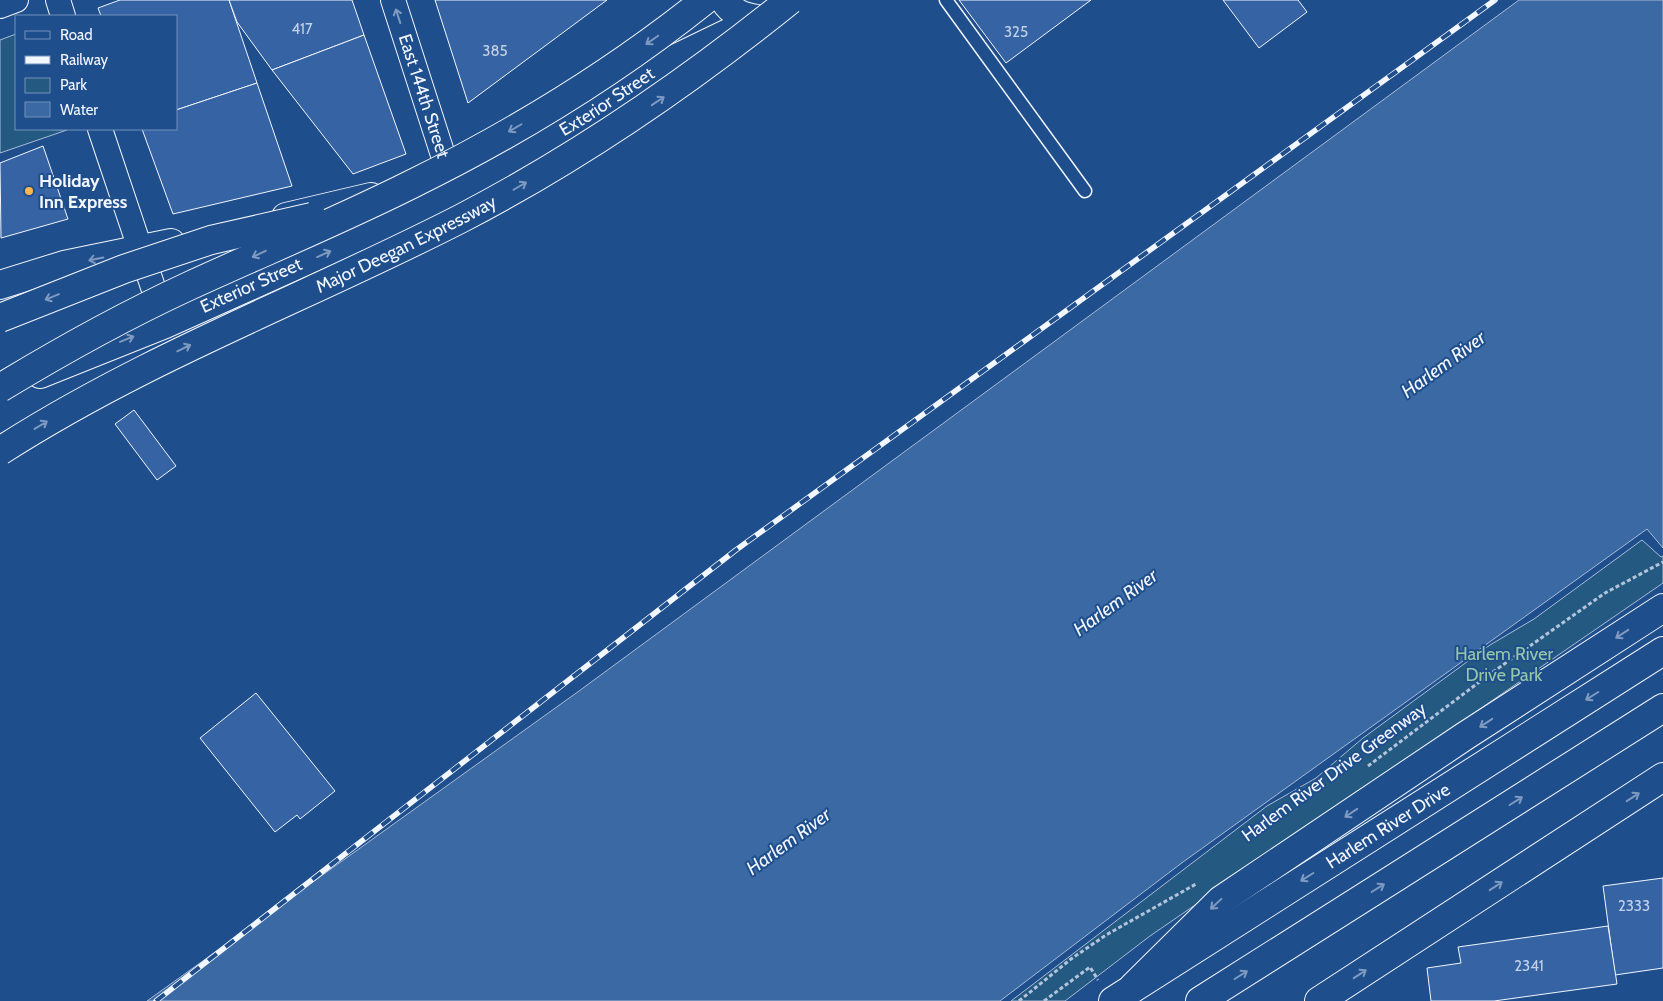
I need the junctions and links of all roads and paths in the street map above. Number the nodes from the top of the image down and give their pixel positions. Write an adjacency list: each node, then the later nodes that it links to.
1 (16, 0): 10 (street)
2 (58, 0): 11 (street)
3 (393, 0): 15 (street, East 144th Street, one-way to 3)
4 (705, 0): 17 (main road, one-way to 17, bridge)
5 (709, 0): 13 (main road, Exterior Street)
6 (724, 0): 12 (main road)
7 (790, 0): 23 (main road, Major Deegan Expressway, one-way to 7, bridge)
8 (796, 0): 12 (main road, Exterior Street)
9 (946, 0): 16 (lane)
10 (0, 6)
11 (63, 15)
12 (758, 19): 13 (main road, Exterior Street)
13 (664, 64): 15 (main road, Exterior Street)
14 (100, 130): 18 (street)
15 (453, 185): 18 (main road, Exterior Street); 21 (main road, Exterior Street, one-way to 15)
16 (1085, 191)
17 (367, 205): 20 (main road, one-way to 20, bridge); 22 (main road, one-way to 22, bridge)
18 (140, 250): 19 (main road, Exterior Street, one-way to 19); 21 (street)
19 (0, 285)
20 (0, 318)
21 (165, 324): 22 (main road, Exterior Street, one-way to 21)
22 (0, 388)
23 (0, 451)
24 (1663, 562): 28 (path, Harlem River Drive Greenway)
25 (1663, 608): 32 (main road, one-way to 32)
26 (1663, 651): 32 (main road, Harlem River Drive, one-way to 32)
27 (1663, 708): 35 (main road, one-way to 27)
28 (1364, 768)
29 (1663, 777): 36 (main road, one-way to 29)
30 (1198, 882): 33 (path)
31 (1090, 967): 34 (path)
32 (1123, 994)
33 (1020, 1001)
34 (1044, 1001)
35 (1200, 1001)
36 (1319, 1001)

